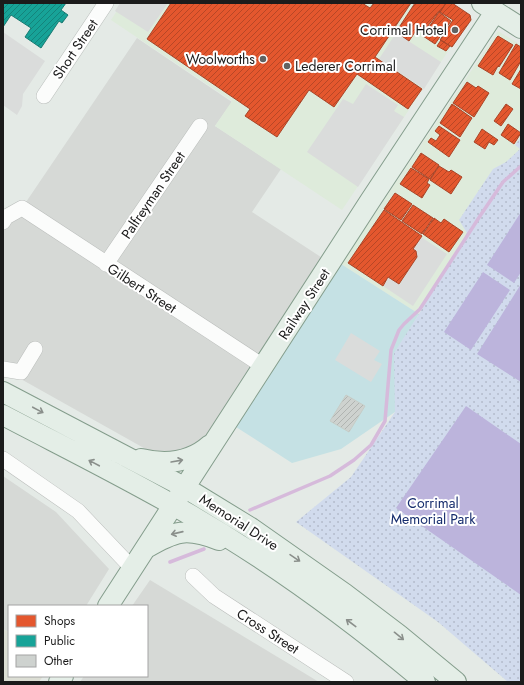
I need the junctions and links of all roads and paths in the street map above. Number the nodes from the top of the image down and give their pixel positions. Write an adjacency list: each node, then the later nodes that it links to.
1 (106, 3): 4 (street, Short Street)
2 (493, 6): 3 (main road); 9 (main road, Railway Street)
3 (521, 28)
4 (44, 96)
5 (200, 126): 7 (street, Palfreyman Street)
6 (3, 222): 7 (street, Gilbert Street)
7 (106, 264): 9 (street, Gilbert Street)
8 (35, 349): 10 (street)
9 (263, 366): 13 (main road, Railway Street)
10 (3, 369)
11 (3, 392): 14 (main road, Memorial Drive, one-way to 14)
12 (3, 415): 17 (main road, Memorial Drive, one-way to 12)
13 (216, 440): 14 (main road, one-way to 13); 16 (main road, Railway Street)
14 (125, 456): 16 (main road, Memorial Drive)
15 (3, 459): 20 (street)
16 (184, 487): 17 (main road, Railway Street); 25 (main road, Memorial Drive, one-way to 25)
17 (173, 504): 18 (main road, Railway Street); 19 (main road, Memorial Drive)
18 (144, 549): 19 (main road, one-way to 18); 20 (main road, Railway Street)
19 (254, 554): 24 (main road, Memorial Drive, one-way to 19)
20 (132, 568): 22 (main road, Railway Street)
21 (193, 576): 23 (street, Cross Street)
22 (109, 605)
23 (346, 682)
24 (426, 682)
25 (456, 682)

